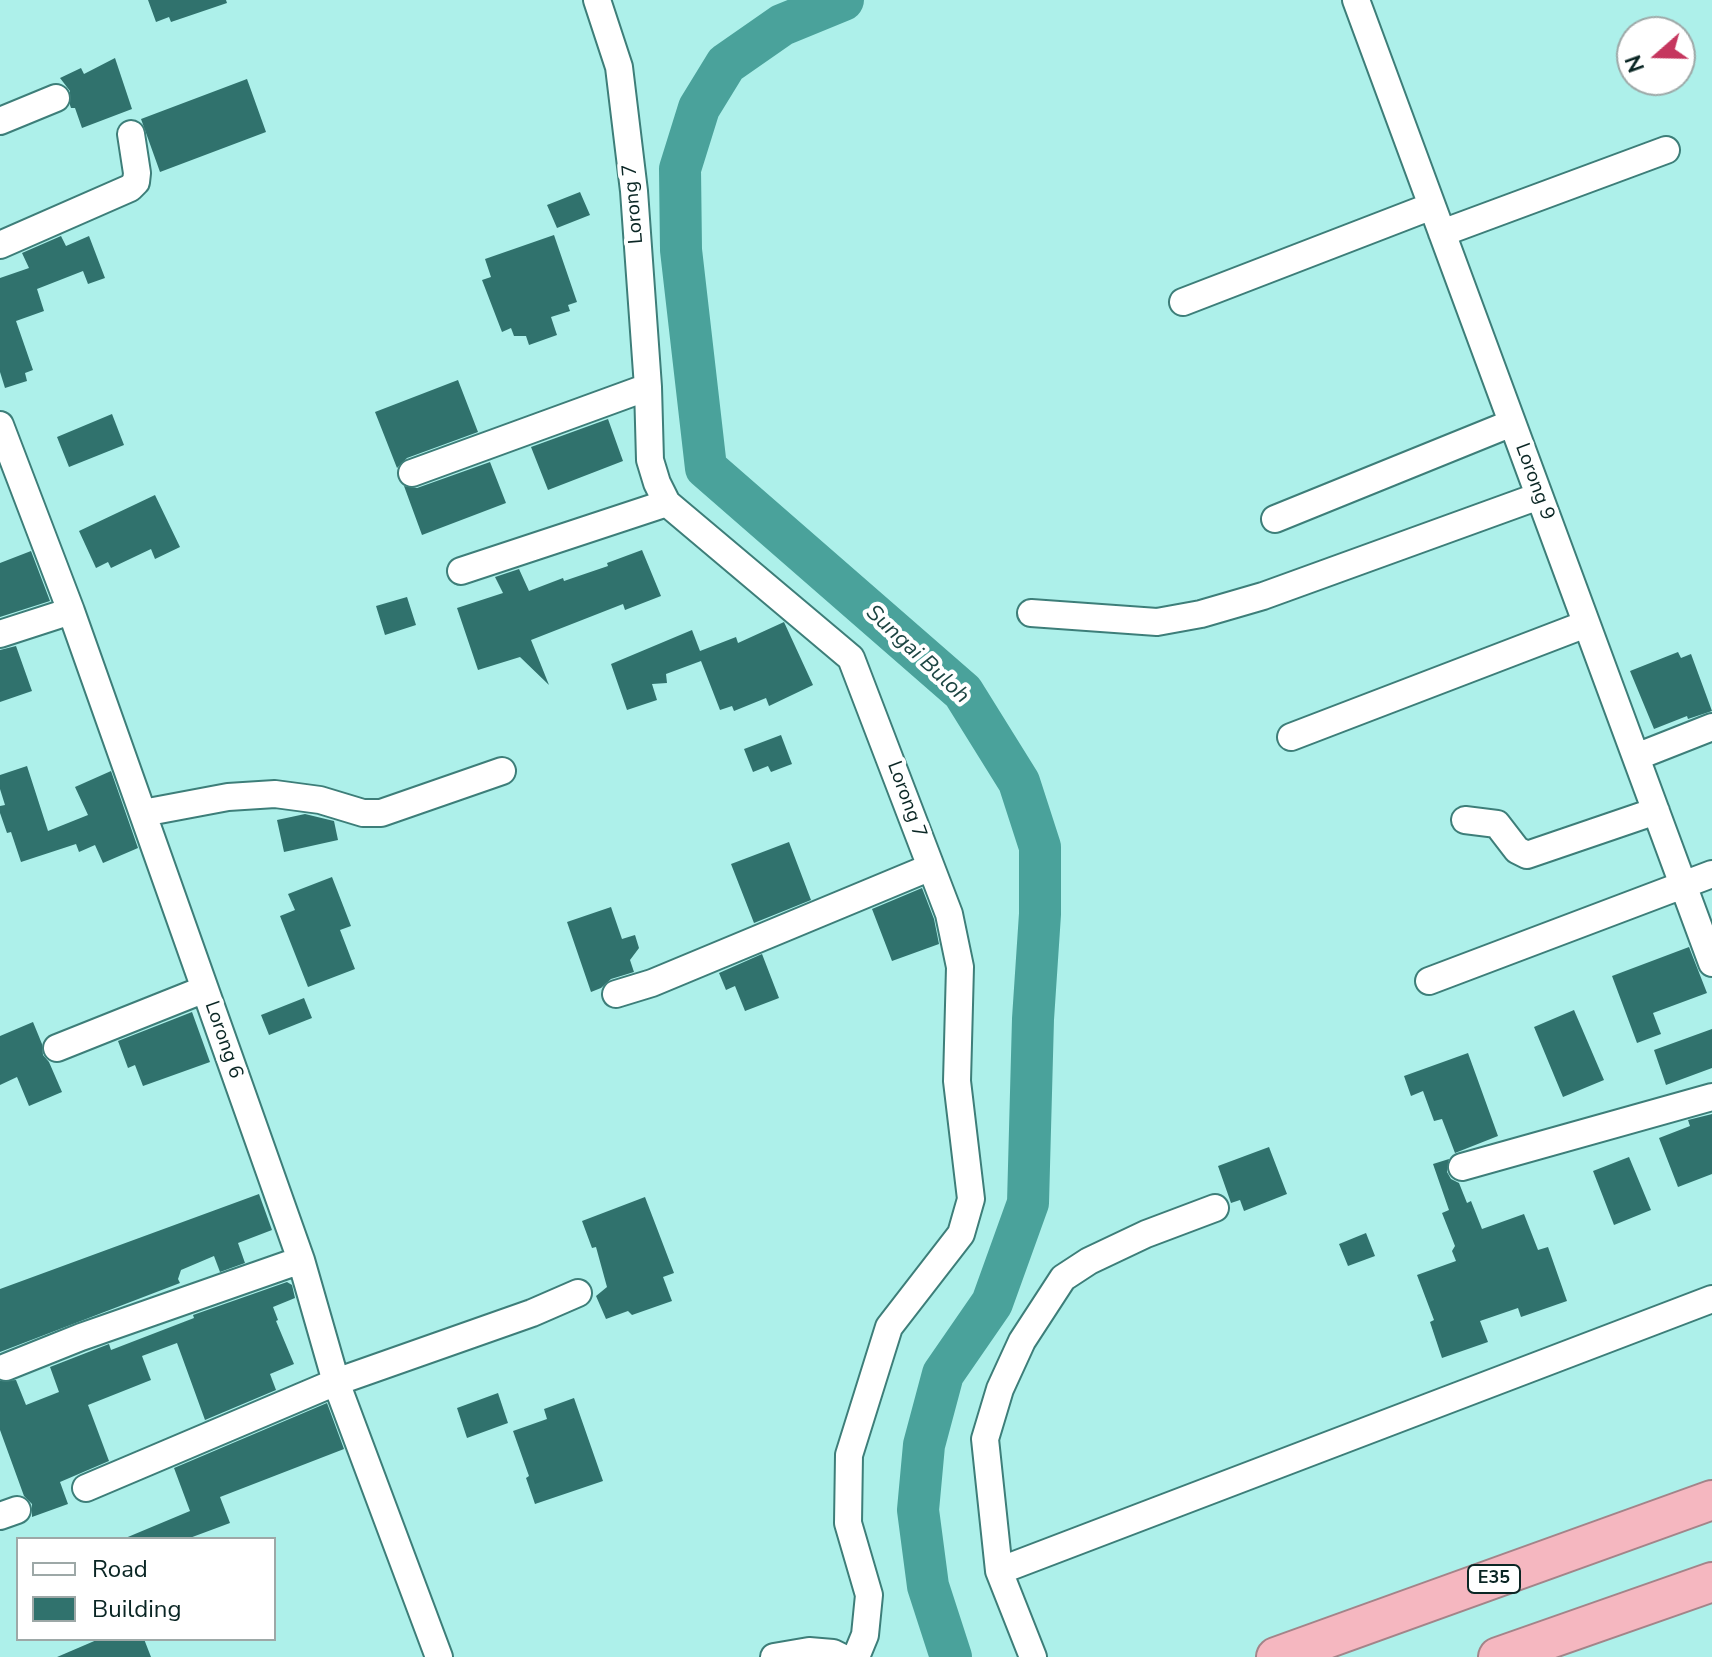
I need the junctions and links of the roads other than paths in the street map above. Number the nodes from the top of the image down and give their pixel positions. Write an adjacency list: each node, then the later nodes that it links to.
1 (597, 0): 11 (street, Lorong 7)
2 (1356, 0): 7 (street, Lorong 9)
3 (56, 98): 4 (street)
4 (0, 121)
5 (131, 134): 9 (street)
6 (1666, 150): 8 (street)
7 (1432, 206): 8 (street, Lorong 9); 10 (street)
8 (1442, 233): 12 (street, Lorong 9)
9 (0, 245)
10 (1183, 302)
11 (648, 387): 14 (street); 16 (street, Lorong 7)
12 (1512, 423): 15 (street, Lorong 9); 17 (street)
13 (0, 425): 19 (street, Lorong 6)
14 (412, 473)
15 (1539, 496): 20 (street); 21 (street, Lorong 9)
16 (667, 503): 18 (street); 30 (street, Lorong 7)
17 (1275, 519)
18 (461, 571)
19 (71, 611): 22 (street); 28 (street, Lorong 6)
20 (1031, 613)
21 (1586, 624): 24 (street); 25 (street, Lorong 9)
22 (0, 634)
23 (1712, 727): 25 (street)
24 (1291, 737)
25 (1636, 757): 27 (street, Lorong 9)
26 (502, 771): 28 (street)
27 (1656, 811): 29 (street); 32 (street, Lorong 9)
28 (143, 813): 35 (street, Lorong 6)
29 (1465, 820)
30 (931, 867): 36 (street); 53 (street, Lorong 7)
31 (1712, 874): 32 (street)
32 (1683, 884): 33 (street, Lorong 9); 34 (street)
33 (1712, 963)
34 (1429, 981)
35 (205, 989): 37 (street); 41 (street, Lorong 6)
36 (616, 994)
37 (57, 1048)
38 (1712, 1097): 39 (street)
39 (1462, 1167)
40 (1215, 1208): 48 (street)
41 (301, 1260): 44 (street); 45 (street, Lorong 6)
42 (578, 1293): 45 (street)
43 (1712, 1299): 48 (street)
44 (6, 1367)
45 (336, 1382): 46 (street); 50 (street, Lorong 6)
46 (86, 1488)
47 (1712, 1500): 55 (highway, E35)
48 (999, 1571): 54 (street)
49 (1712, 1582): 56 (highway)
50 (439, 1657)
51 (774, 1657): 52 (street)
52 (841, 1657)
53 (856, 1657)
54 (1033, 1657)
55 (1276, 1657)
56 (1498, 1657)

